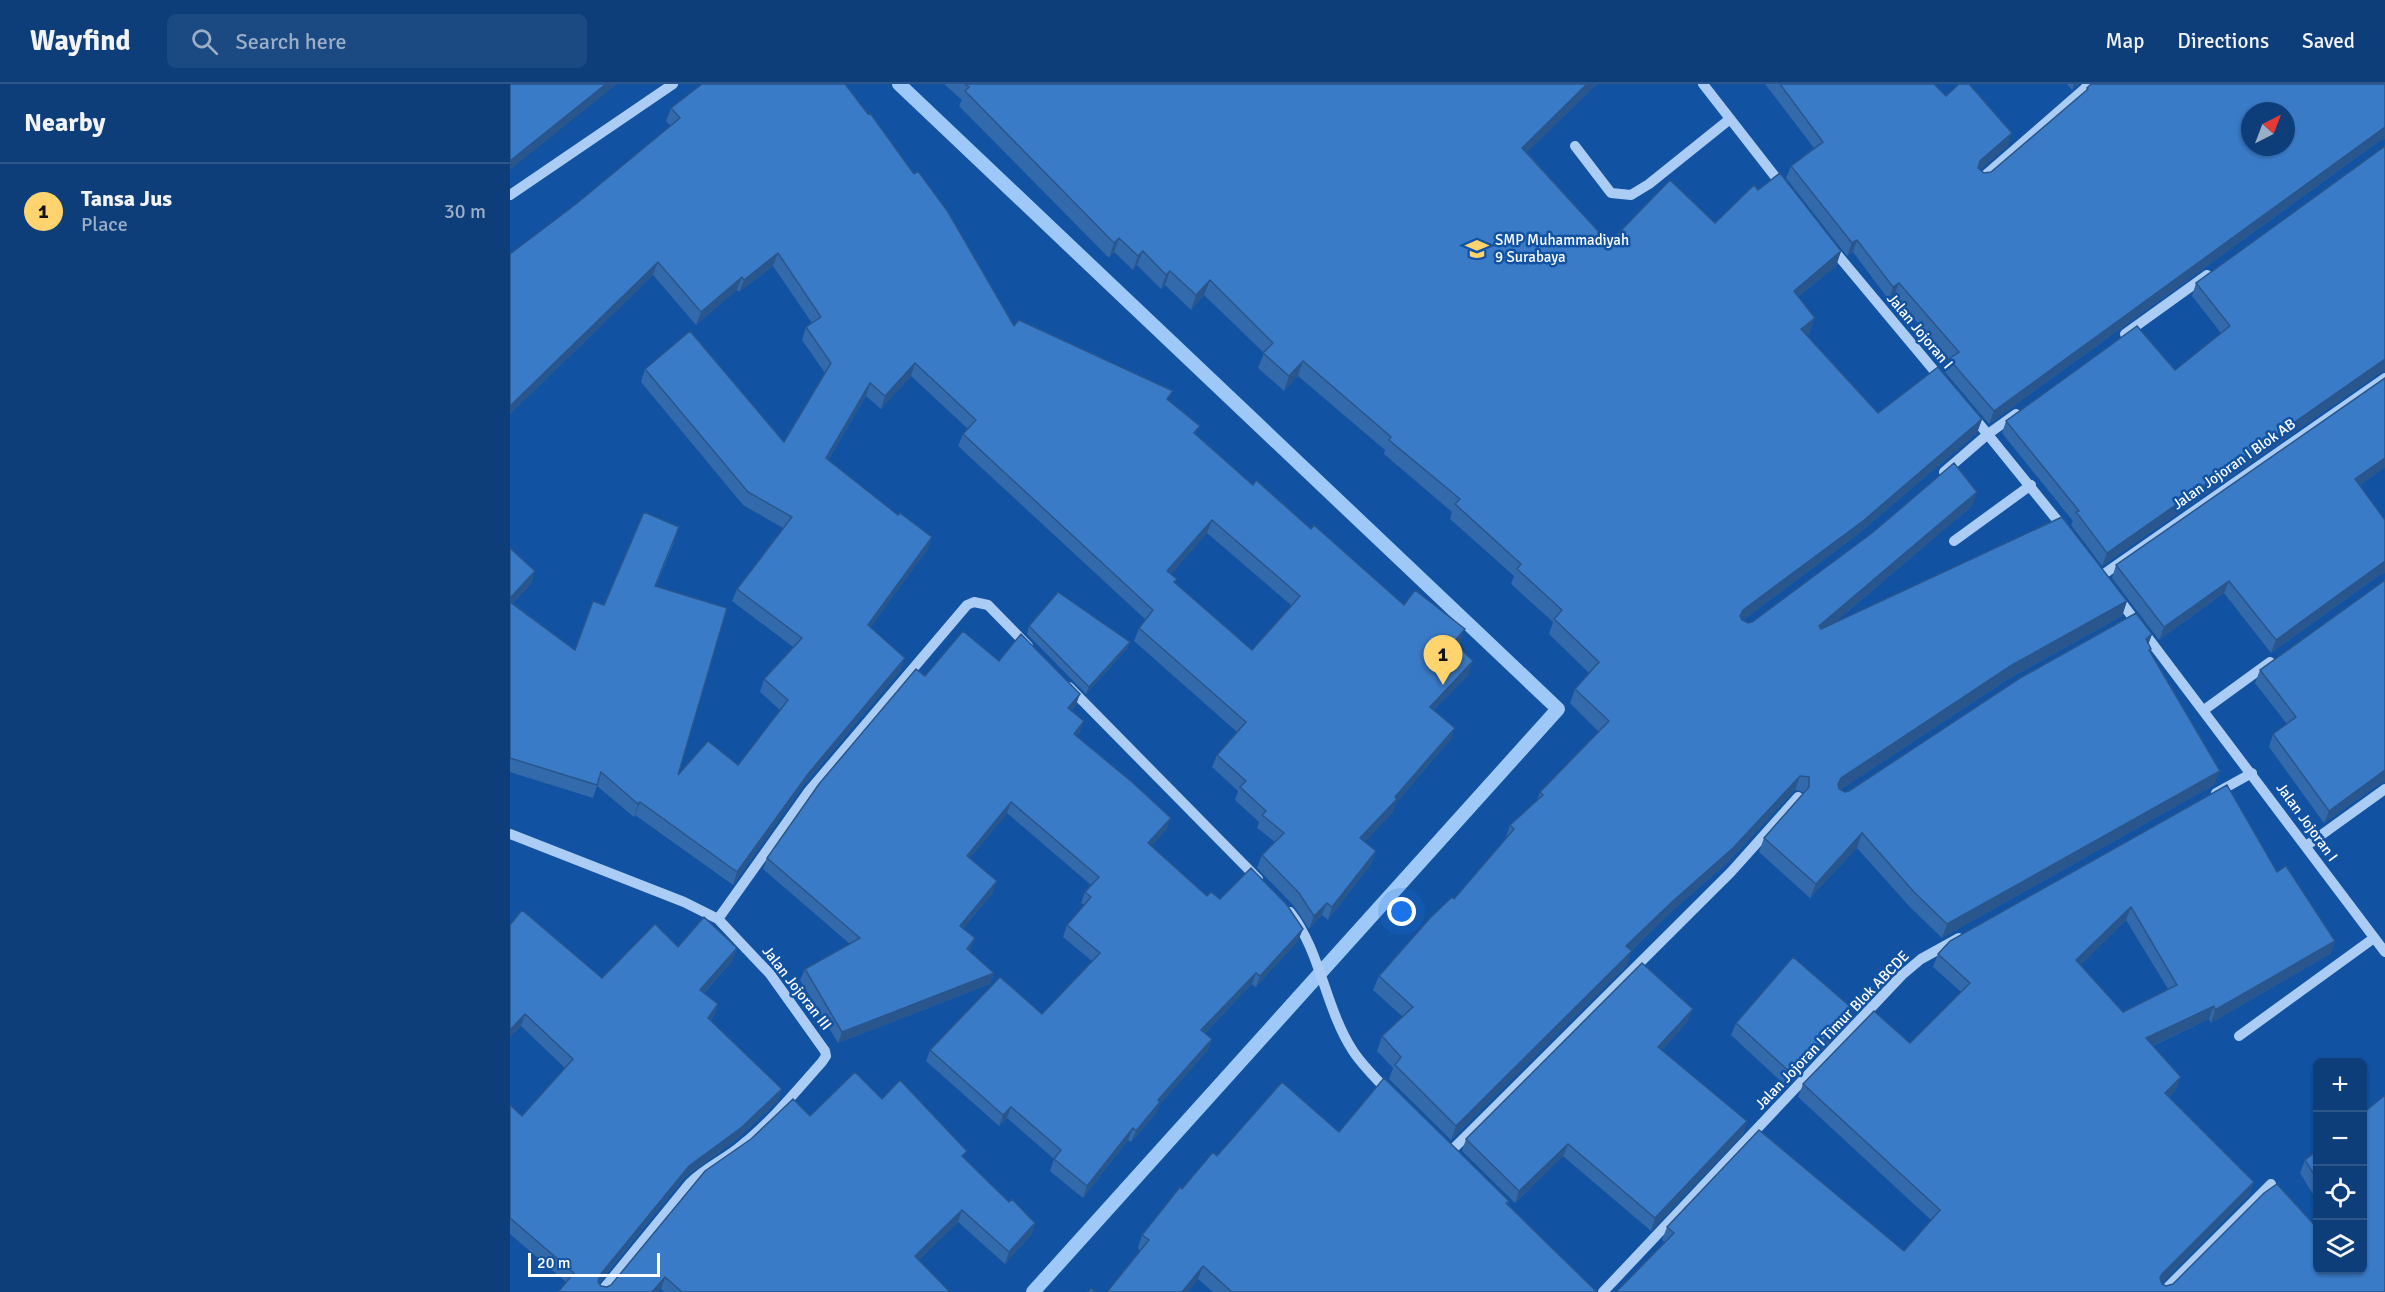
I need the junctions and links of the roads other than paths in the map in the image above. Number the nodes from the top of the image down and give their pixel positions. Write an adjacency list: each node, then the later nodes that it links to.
1 (674, 84): 8 (street)
2 (1703, 84): 4 (street)
3 (2090, 84): 6 (street)
4 (1730, 119): 5 (street); 7 (street)
5 (1575, 146)
6 (1981, 179)
7 (1789, 194)
8 (510, 195)
9 (1826, 240): 13 (street, Jalan Jojoran I)
10 (2214, 270): 11 (street)
11 (2120, 339)
12 (2385, 378): 21 (street, Jalan Jojoran I Blok AB)
13 (1951, 391)
14 (1966, 408): 16 (street)
15 (2025, 408): 16 (street)
16 (1988, 434): 17 (street); 18 (street)
17 (1934, 481)
18 (2031, 485): 19 (street); 20 (street)
19 (2073, 540)
20 (1954, 541)
21 (2104, 580): 25 (street, Jalan Jojoran I)
22 (1037, 655): 34 (street)
23 (2280, 655): 25 (street)
24 (1062, 681): 32 (street)
25 (2204, 710): 26 (street, Jalan Jojoran I)
26 (2252, 773): 29 (street); 31 (street, Jalan Jojoran I)
27 (2385, 789): 31 (street)
28 (1798, 798): 40 (street)
29 (2207, 798)
30 (510, 834): 34 (street, Jalan Jojoran III)
31 (2306, 846): 36 (street, Jalan Jojoran I)
32 (1268, 889)
33 (1282, 904): 39 (street)
34 (718, 919): 42 (street, Jalan Jojoran III)
35 (1972, 930): 43 (street, Jalan Jojoran I Timur Blok ABCDE)
36 (2374, 938): 37 (street, Jalan Jojoran I); 38 (street)
37 (2385, 952)
38 (2239, 1036)
39 (1396, 1099)
40 (1458, 1160)
41 (2271, 1184): 44 (street)
42 (601, 1292)
43 (1603, 1292)
44 (2163, 1292)

